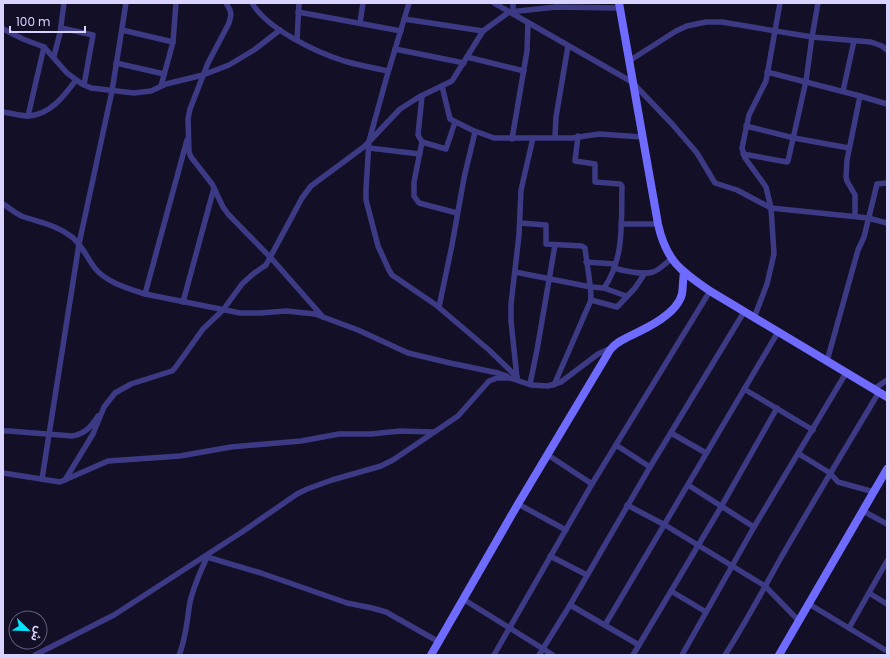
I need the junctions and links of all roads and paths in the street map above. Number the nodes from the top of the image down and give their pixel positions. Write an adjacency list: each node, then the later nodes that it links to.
1 (64, 3): 19 (street)
2 (126, 3): 21 (street)
3 (176, 3): 29 (street)
4 (226, 3): 42 (street)
5 (252, 3): 22 (street)
6 (299, 3): 15 (street)
7 (363, 3): 17 (street)
8 (409, 3): 16 (street)
9 (494, 3): 14 (street)
10 (513, 3): 14 (street)
11 (780, 3): 23 (street)
12 (818, 3): 26 (street)
13 (619, 6): 14 (street); 36 (street)
14 (511, 11): 18 (street); 25 (street)
15 (298, 12): 17 (street); 27 (street)
16 (404, 19): 24 (street); 25 (street)
17 (360, 23): 24 (street)
18 (528, 23): 30 (street); 39 (street)
19 (61, 28): 34 (street); 46 (street)
20 (3, 29): 31 (street)
21 (122, 30): 29 (street); 37 (street)
22 (280, 30): 27 (street); 42 (street)
23 (775, 30): 26 (street); 36 (street); 40 (street)
24 (401, 31): 32 (street)
25 (483, 31): 35 (street)
26 (812, 37): 28 (street); 44 (street)
27 (297, 40): 38 (street)
28 (854, 41): 33 (street); 50 (street)
29 (173, 42): 41 (street)
30 (568, 46): 45 (street); 62 (street)
31 (44, 47): 34 (street); 55 (street)
32 (395, 49): 35 (street); 38 (street)
33 (887, 50)
34 (54, 56): 43 (street)
35 (466, 60): 39 (street); 48 (street)
36 (629, 61): 45 (street)
37 (116, 63): 41 (street); 49 (street)
38 (388, 71): 66 (street)
39 (524, 72): 65 (street)
40 (767, 72): 44 (street); 57 (street)
41 (164, 74): 47 (street)
42 (203, 75): 47 (street); 59 (street)
43 (76, 80): 46 (street); 55 (street)
44 (806, 81): 50 (street); 64 (street)
45 (632, 82): 61 (street); 75 (street)
46 (84, 85): 49 (street)
47 (161, 86): 49 (street)
48 (442, 86): 51 (street); 56 (street)
49 (112, 91): 83 (street)
50 (843, 91): 52 (street)
51 (422, 96): 66 (street); 67 (street)
52 (860, 96): 53 (street); 69 (street)
53 (887, 104)
54 (3, 112): 55 (street)
55 (28, 116)
56 (454, 122): 58 (street); 67 (street)
57 (746, 126): 64 (street); 71 (street)
58 (475, 132): 65 (street); 76 (street)
59 (188, 135): 73 (street); 96 (street)
60 (578, 136): 61 (street); 62 (street); 81 (street)
61 (642, 136): 82 (street)
62 (555, 137): 63 (street)
63 (533, 138): 65 (street); 79 (street)
64 (794, 138): 69 (street); 71 (street)
65 (512, 139)
66 (370, 140): 68 (street); 85 (street)
67 (422, 142): 70 (street)
68 (369, 148): 70 (street); 100 (street)
69 (850, 148): 77 (street)
70 (420, 154): 76 (street)
71 (743, 154): 75 (street)
72 (887, 183): 78 (street)
73 (214, 188): 85 (street); 99 (street)
74 (4, 204): 83 (street)
75 (771, 208): 77 (street); 104 (street)
76 (457, 213): 100 (street)
77 (855, 216): 78 (street)
78 (868, 218): 80 (street); 107 (street)
79 (520, 223): 84 (street); 89 (street)
80 (887, 223)
81 (621, 224): 82 (street); 88 (street)
82 (658, 224): 86 (street)
83 (79, 244): 96 (street); 123 (street)
84 (555, 245): 87 (street); 92 (street)
85 (271, 258): 101 (street); 103 (street)
86 (672, 259): 90 (street); 91 (street)
87 (586, 262): 88 (street); 93 (street)
88 (615, 266): 91 (street); 94 (street)
89 (515, 272): 92 (street); 110 (street)
90 (684, 272): 95 (street); 106 (street)
91 (645, 273): 97 (street)
92 (550, 279): 93 (street); 112 (street)
93 (591, 287): 94 (street); 98 (street)
94 (604, 288): 97 (street)
95 (710, 291): 102 (street); 124 (street)
96 (145, 294): 99 (street)
97 (626, 296): 98 (street)
98 (592, 300): 113 (street)
99 (183, 302): 101 (street)
100 (439, 307): 110 (street)
101 (223, 310): 103 (street); 118 (street)
102 (744, 312): 104 (street); 122 (street)
103 (323, 317): 109 (street)
104 (754, 318): 105 (street)
105 (778, 332): 107 (street); 114 (street)
106 (613, 346): 113 (street); 127 (street)
107 (827, 361): 108 (street)
108 (846, 373): 115 (street); 119 (street)
109 (510, 378): 110 (street); 121 (street)
110 (517, 379): 112 (street)
111 (887, 380): 115 (street)
112 (530, 384): 113 (street)
113 (554, 385)
114 (744, 389): 117 (street); 125 (street)
115 (876, 391): 116 (street); 131 (street)
116 (887, 397)
117 (778, 408): 119 (street); 139 (street)
118 (101, 413): 123 (street); 133 (street)
119 (813, 430): 126 (street)
120 (3, 431): 123 (street)
121 (434, 432): 133 (street); 146 (street)
122 (671, 433): 125 (street); 128 (street)
123 (48, 435): 132 (street)
124 (616, 445): 128 (street); 134 (street)
125 (706, 453): 135 (street)
126 (798, 454): 131 (street); 143 (street)
127 (548, 455): 134 (street); 137 (street)
128 (650, 467): 138 (street)
129 (887, 469): 136 (street)
130 (3, 473): 132 (street)
131 (830, 473): 136 (street); 151 (street)
132 (42, 479): 133 (street)
133 (65, 480)
134 (592, 484): 144 (street)
135 (688, 485): 139 (street); 142 (street)
136 (874, 492): 140 (street)
137 (518, 504): 144 (street); 154 (street)
138 (627, 505): 142 (street); 150 (street)
139 (722, 507): 143 (street); 145 (street)
140 (863, 511): 141 (street); 155 (street)
141 (887, 524)
142 (665, 525): 145 (street); 160 (street)
143 (754, 527): 149 (street)
144 (566, 530): 147 (street)
145 (698, 546): 149 (street); 152 (street)
146 (208, 555): 163 (street); 167 (street); 168 (street)
147 (550, 556): 150 (street); 162 (street)
148 (887, 561): 153 (street)
149 (733, 565): 151 (street); 158 (street)
150 (587, 575): 157 (street)
151 (765, 586): 159 (street); 175 (street)
152 (671, 591): 158 (street); 164 (street)
153 (869, 592): 156 (street); 161 (street)
154 (463, 599): 162 (street); 163 (street)
155 (809, 604): 159 (street); 161 (street)
156 (887, 604)
157 (570, 605): 160 (street); 165 (street)
158 (706, 612): 174 (street)
159 (799, 621): 176 (street)
160 (605, 625): 164 (street)
161 (849, 628): 166 (street)
162 (509, 629): 165 (street); 170 (street)
163 (439, 642): 169 (street)
164 (639, 645): 173 (street)
165 (543, 649): 171 (street); 172 (street)
166 (887, 651)
167 (35, 655)
168 (179, 655)
169 (431, 655)
170 (494, 655)
171 (539, 655)
172 (553, 655)
173 (633, 655)
174 (682, 655)
175 (725, 655)
176 (779, 655)

